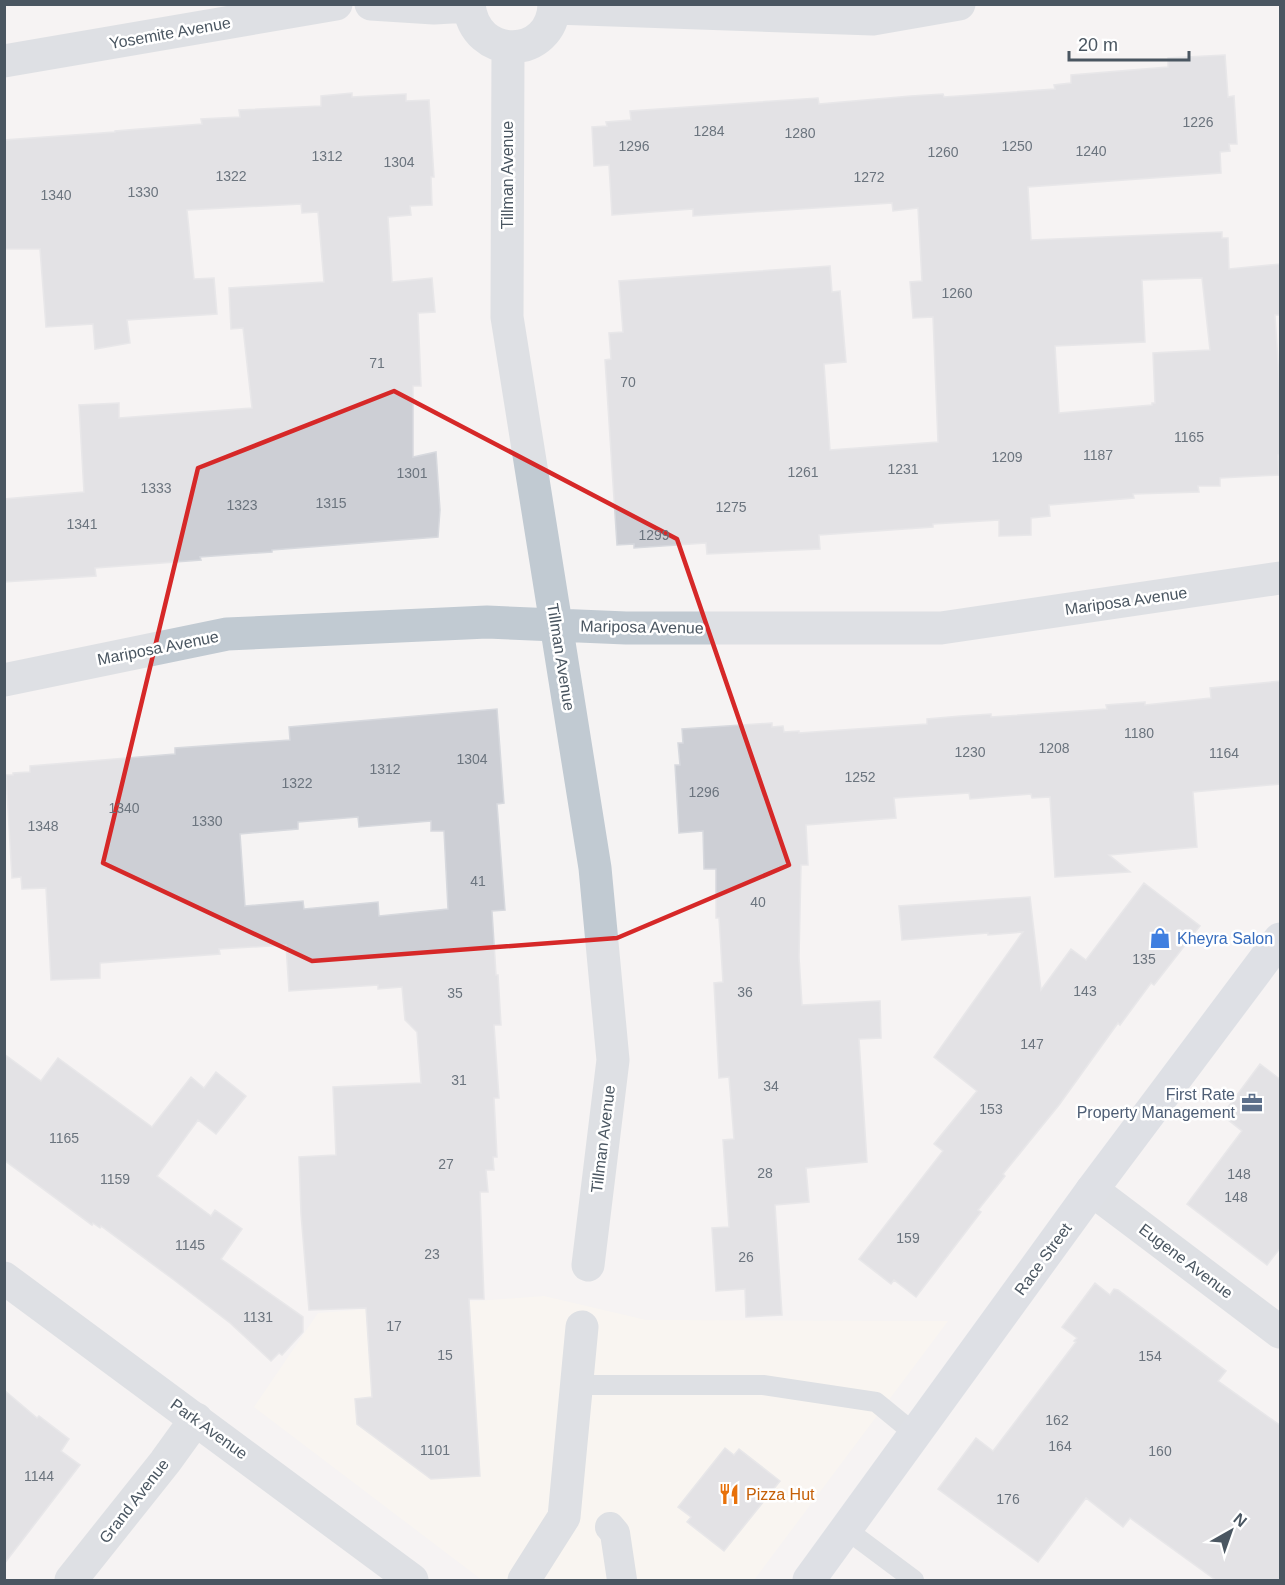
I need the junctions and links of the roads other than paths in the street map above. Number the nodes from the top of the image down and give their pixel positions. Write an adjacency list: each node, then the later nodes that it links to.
1 (336, 4): 7 (street, Yosemite Avenue)
2 (371, 4): 4 (street)
3 (959, 4): 5 (street)
4 (469, 5): 6 (street)
5 (554, 6): 6 (street)
6 (508, 48): 9 (street, Tillman Avenue)
7 (4, 61)
8 (1281, 578): 9 (street, Mariposa Avenue)
9 (555, 625): 10 (street, Mariposa Avenue); 13 (street, Tillman Avenue)
10 (4, 680)
11 (1281, 939): 12 (main road, Race Street)
12 (1092, 1190): 16 (street, Eugene Avenue); 19 (main road, Race Street)
13 (588, 1265)
14 (4, 1278): 18 (street, Park Avenue)
15 (582, 1327): 17 (street)
16 (1281, 1332)
17 (576, 1385): 19 (lane); 24 (street)
18 (196, 1419): 22 (street, Grand Avenue); 23 (street, Park Avenue)
19 (915, 1434): 21 (main road, Race Street)
20 (610, 1527): 25 (street)
21 (847, 1530): 26 (main road, Race Street); 27 (lane)
22 (70, 1581)
23 (412, 1581)
24 (524, 1581)
25 (622, 1581)
26 (809, 1581)
27 (914, 1581)

